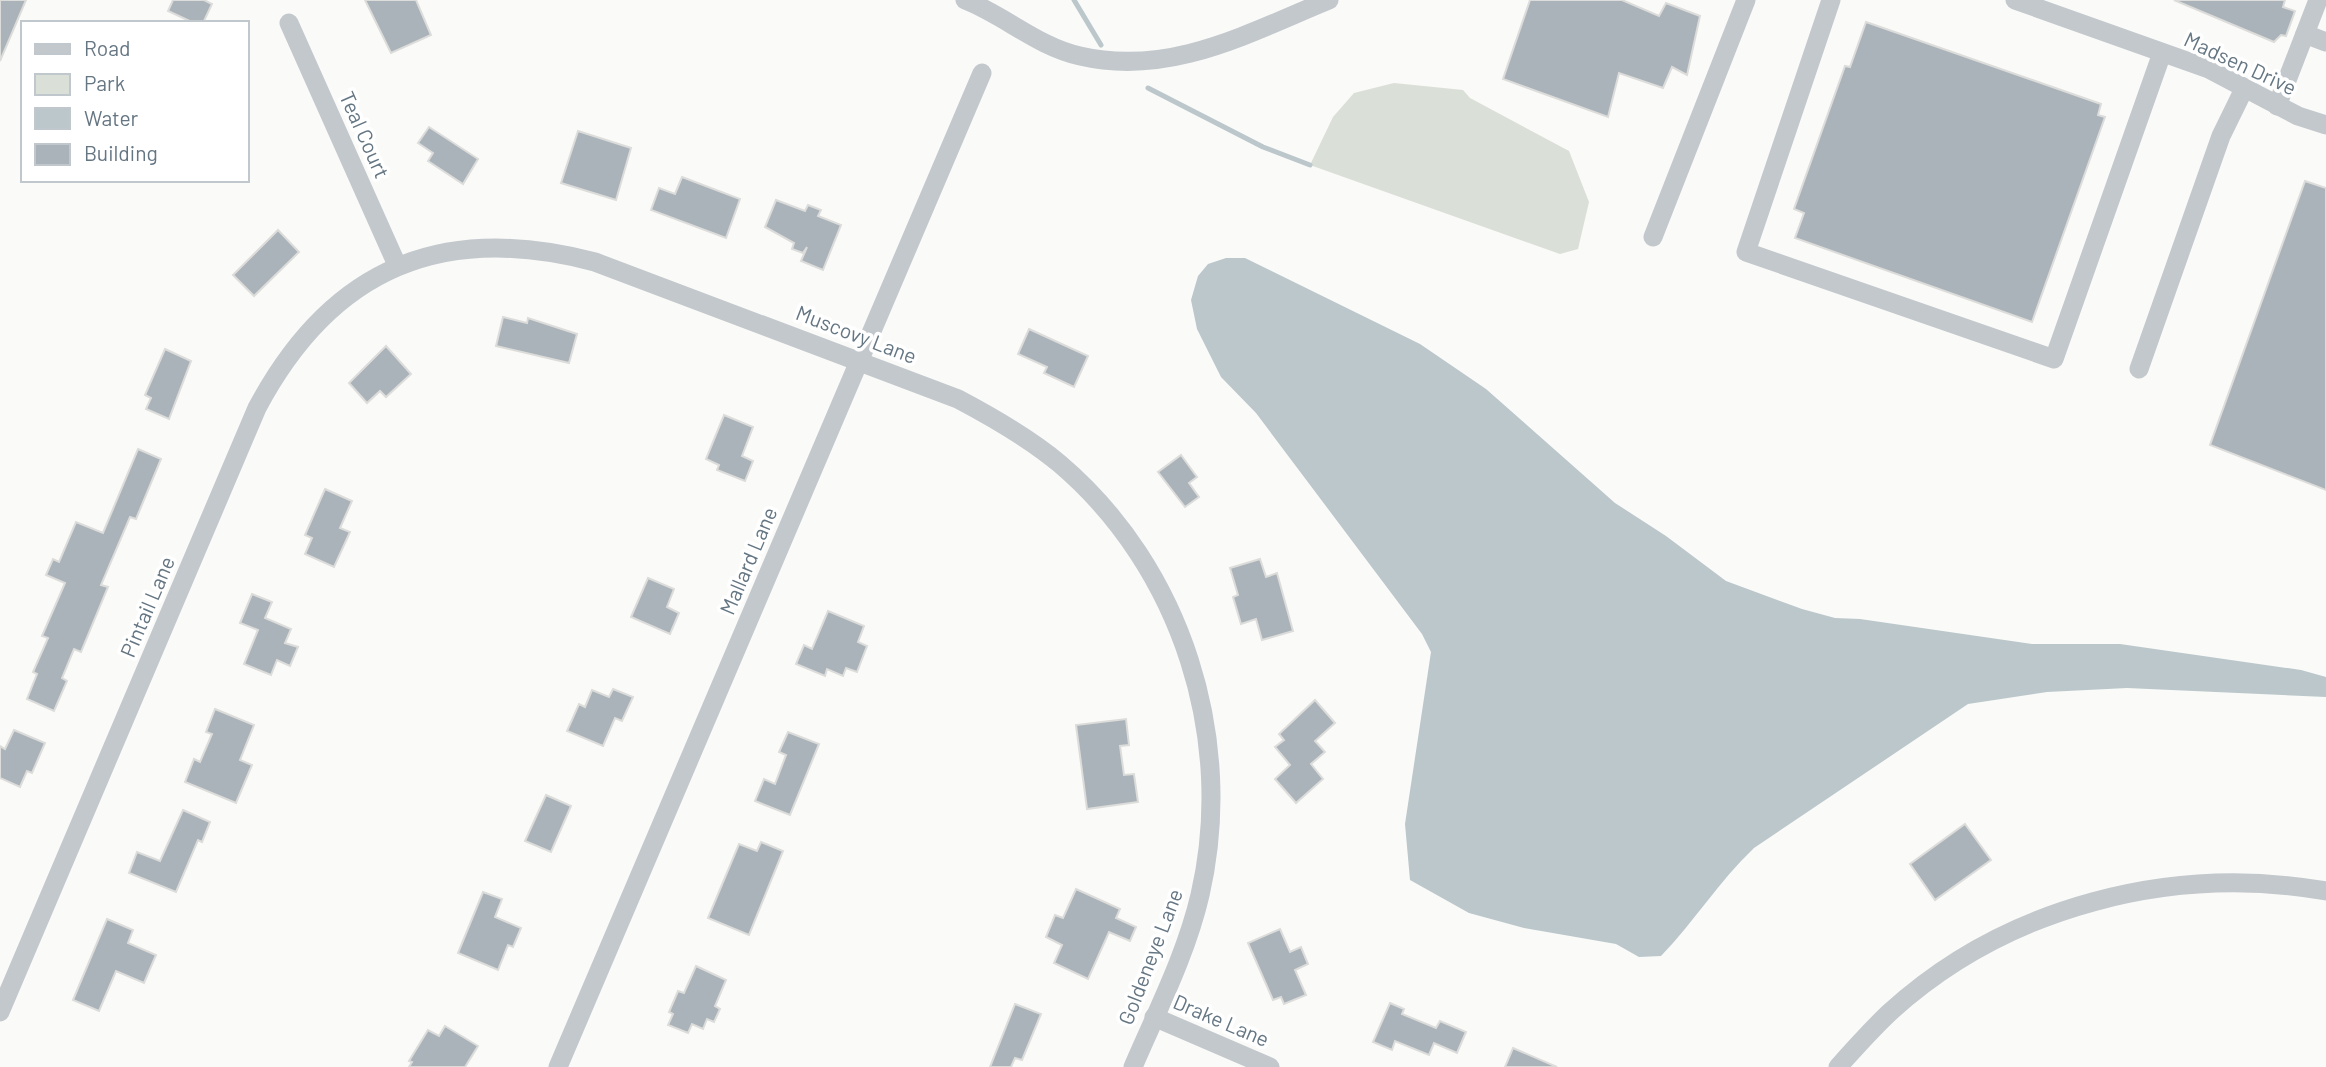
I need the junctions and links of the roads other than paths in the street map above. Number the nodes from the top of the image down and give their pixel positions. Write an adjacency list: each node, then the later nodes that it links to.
1 (965, 0): 2 (street)
2 (1329, 0)
3 (1746, 0): 15 (street)
4 (1830, 0): 10 (street)
5 (2015, 0): 10 (street, Madsen Drive)
6 (2318, 0): 8 (street)
7 (289, 23): 16 (street, Teal Court)
8 (2305, 34): 9 (street); 13 (street)
9 (2326, 42)
10 (2162, 52): 12 (street, Madsen Drive)
11 (982, 73): 17 (street, Mallard Lane)
12 (2244, 89): 13 (street, Madsen Drive); 18 (street)
13 (2277, 106): 14 (street, Madsen Drive)
14 (2326, 125)
15 (1653, 237)
16 (397, 265): 17 (street, Muscovy Lane); 21 (street, Pintail Lane)
17 (859, 360): 19 (street, Muscovy Lane); 23 (street, Mallard Lane)
18 (2140, 369)
19 (1189, 655): 22 (street, Goldeneye Lane)
20 (2326, 891): 26 (street)
21 (0, 1012)
22 (1154, 1017): 24 (street, Goldeneye Lane); 25 (street, Drake Lane)
23 (558, 1067)
24 (1132, 1067)
25 (1269, 1067)
26 (1838, 1067)

